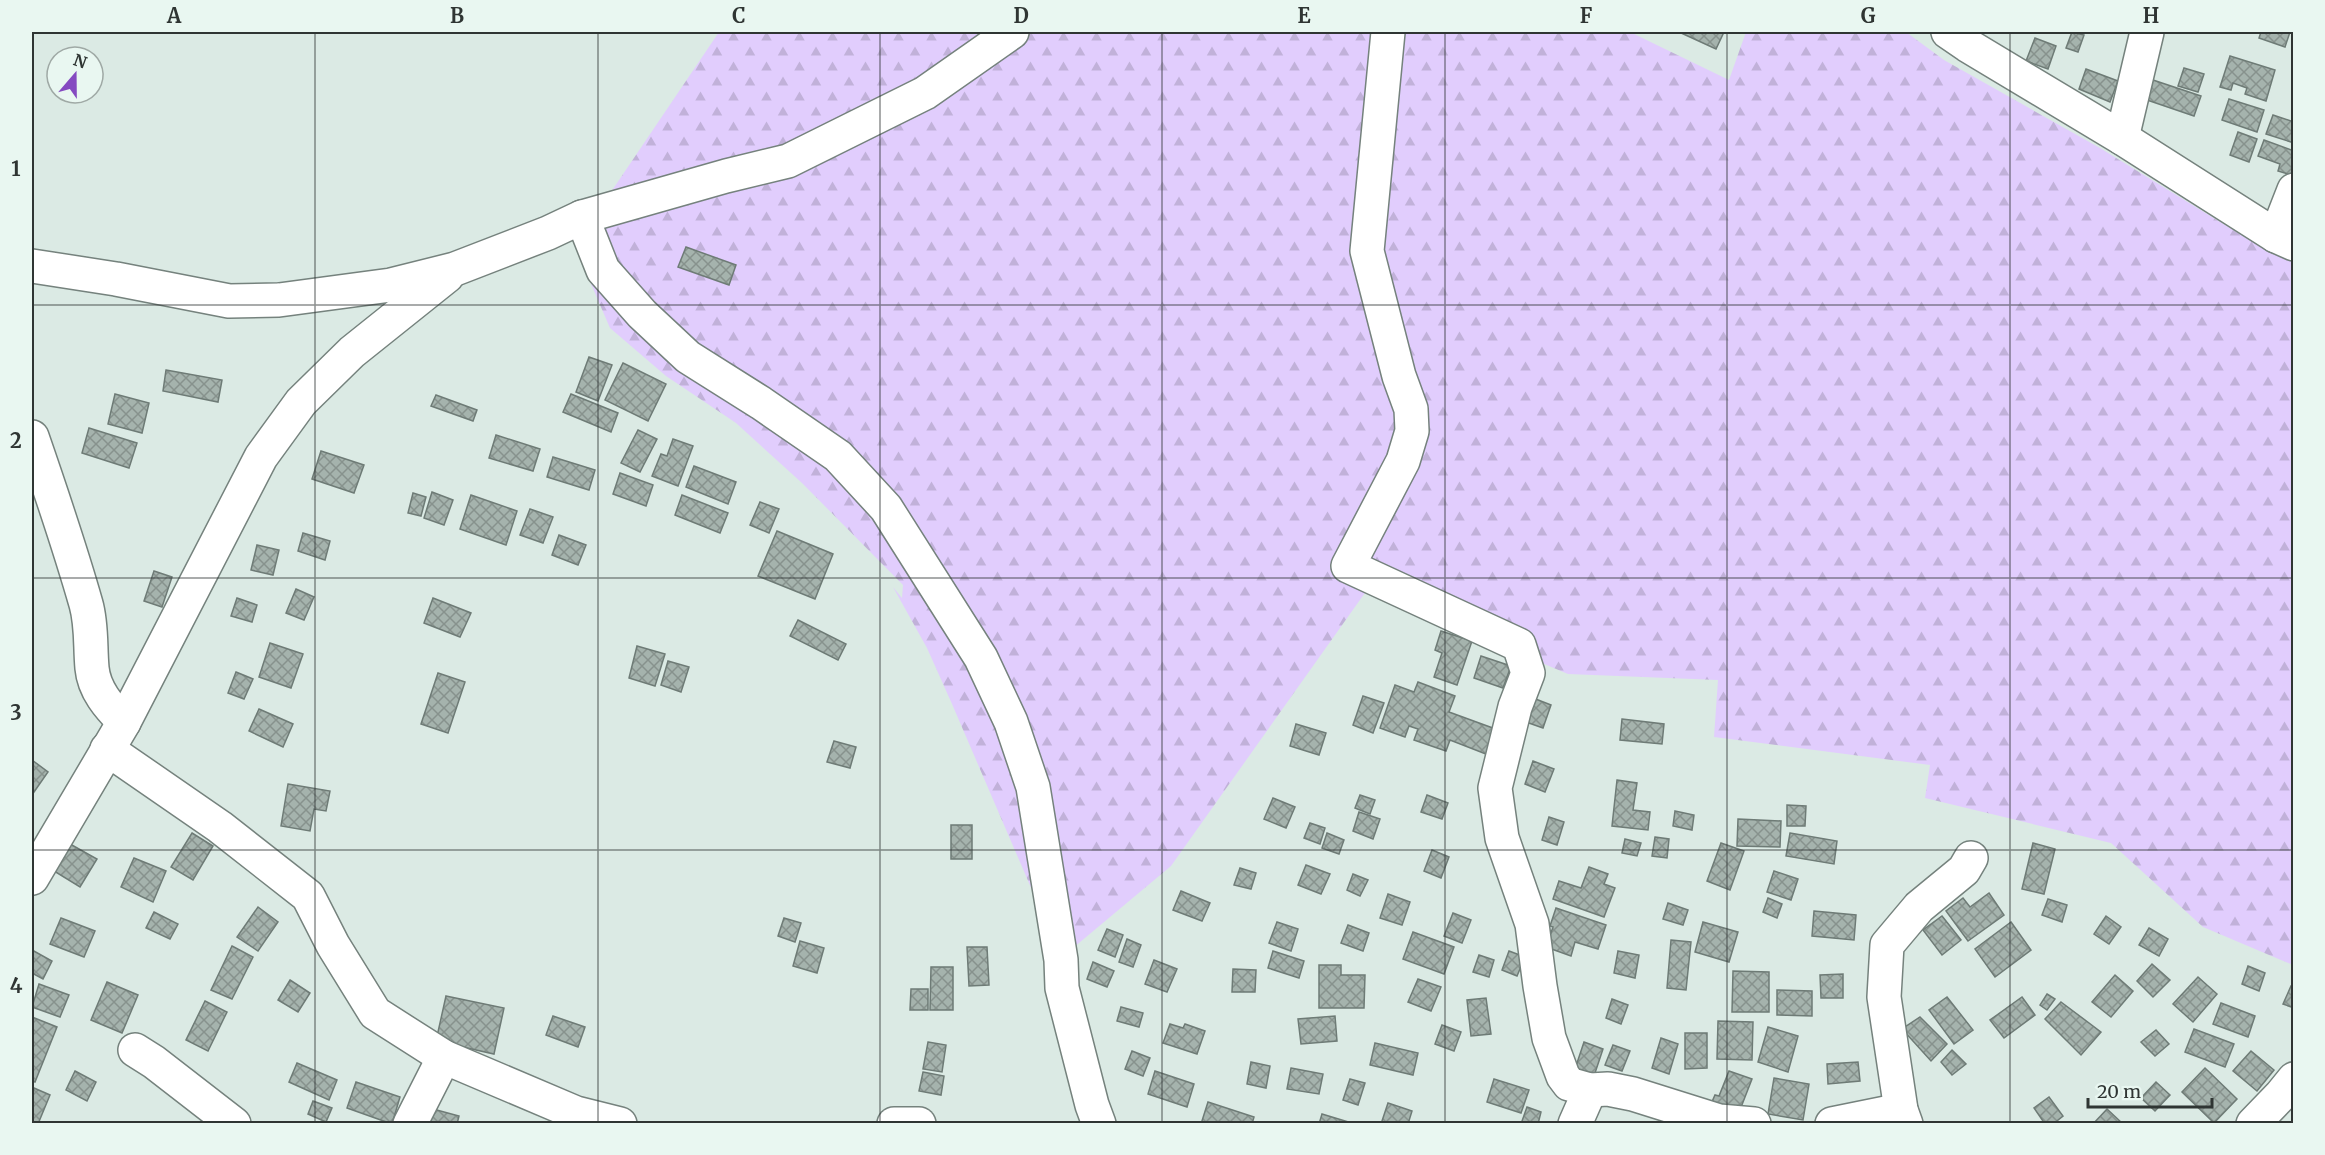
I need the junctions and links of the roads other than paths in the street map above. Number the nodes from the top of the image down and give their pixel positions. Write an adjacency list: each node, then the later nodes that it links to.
1 (1012, 32): 7 (street)
2 (1388, 32): 18 (street)
3 (2147, 32): 5 (street)
4 (1962, 36): 5 (street)
5 (2122, 138): 8 (street)
6 (2294, 190): 8 (street)
7 (582, 217): 10 (street); 24 (street)
8 (2285, 240)
9 (32, 266): 10 (street)
10 (455, 269): 12 (street)
11 (32, 437): 12 (street)
12 (116, 736): 14 (street); 16 (street)
13 (1971, 858): 19 (street)
14 (32, 878)
15 (135, 1050): 21 (street)
16 (444, 1057): 20 (street); 22 (street)
17 (2294, 1079): 28 (street)
18 (1590, 1090): 25 (street); 26 (street)
19 (1904, 1117): 27 (street)
20 (583, 1119): 23 (street)
21 (234, 1124)
22 (410, 1124)
23 (620, 1124)
24 (1099, 1124)
25 (1575, 1124)
26 (1754, 1124)
27 (1832, 1124)
28 (2253, 1124)

